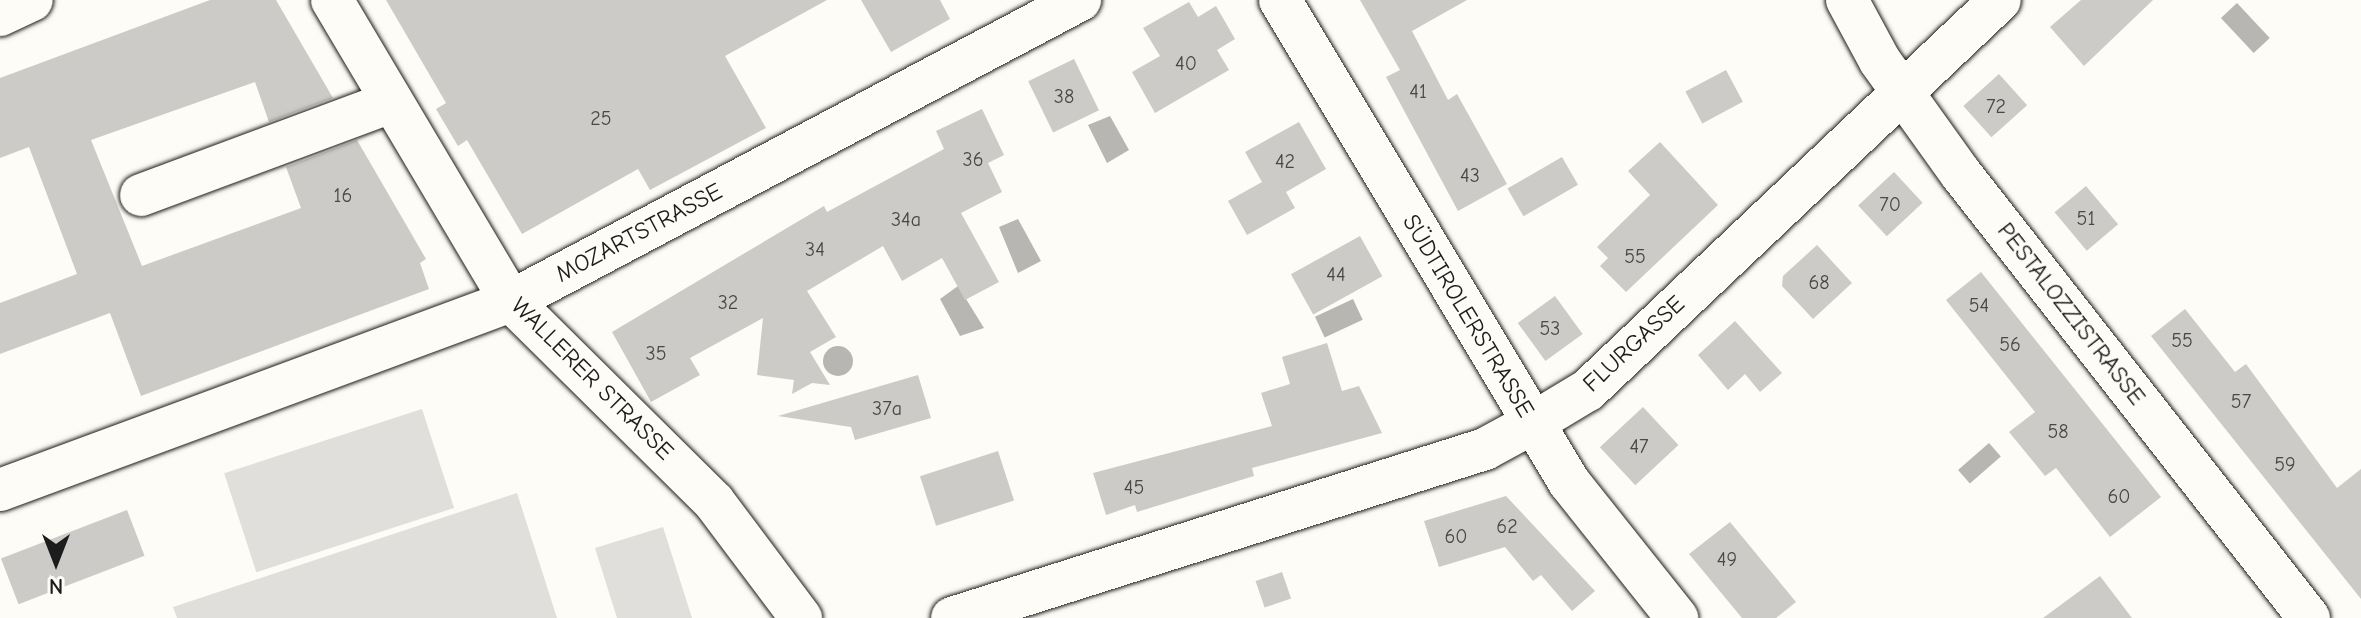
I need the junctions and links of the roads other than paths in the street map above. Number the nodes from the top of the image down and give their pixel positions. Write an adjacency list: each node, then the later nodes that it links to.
1 (32, 0): 7 (street)
2 (332, 0): 9 (street, WALLERER STRASSE)
3 (1080, 0): 11 (street, MOZARTSTRASSE)
4 (1280, 0): 12 (street, SÜDTIROLERSTRASSE)
5 (1847, 0): 8 (street, PESTALOZZISTRASSE)
6 (2000, 0): 8 (street, FLURGASSE)
7 (0, 15)
8 (1901, 92): 12 (street, FLURGASSE); 17 (street, PESTALOZZISTRASSE)
9 (391, 102): 10 (street); 11 (street, WALLERER STRASSE)
10 (141, 195)
11 (511, 301): 13 (street, MOZARTSTRASSE); 14 (street, WALLERER STRASSE)
12 (1533, 423): 15 (street, FLURGASSE); 16 (street, SÜDTIROLERSTRASSE)
13 (0, 490)
14 (801, 618)
15 (952, 618)
16 (1677, 618)
17 (2309, 618)

